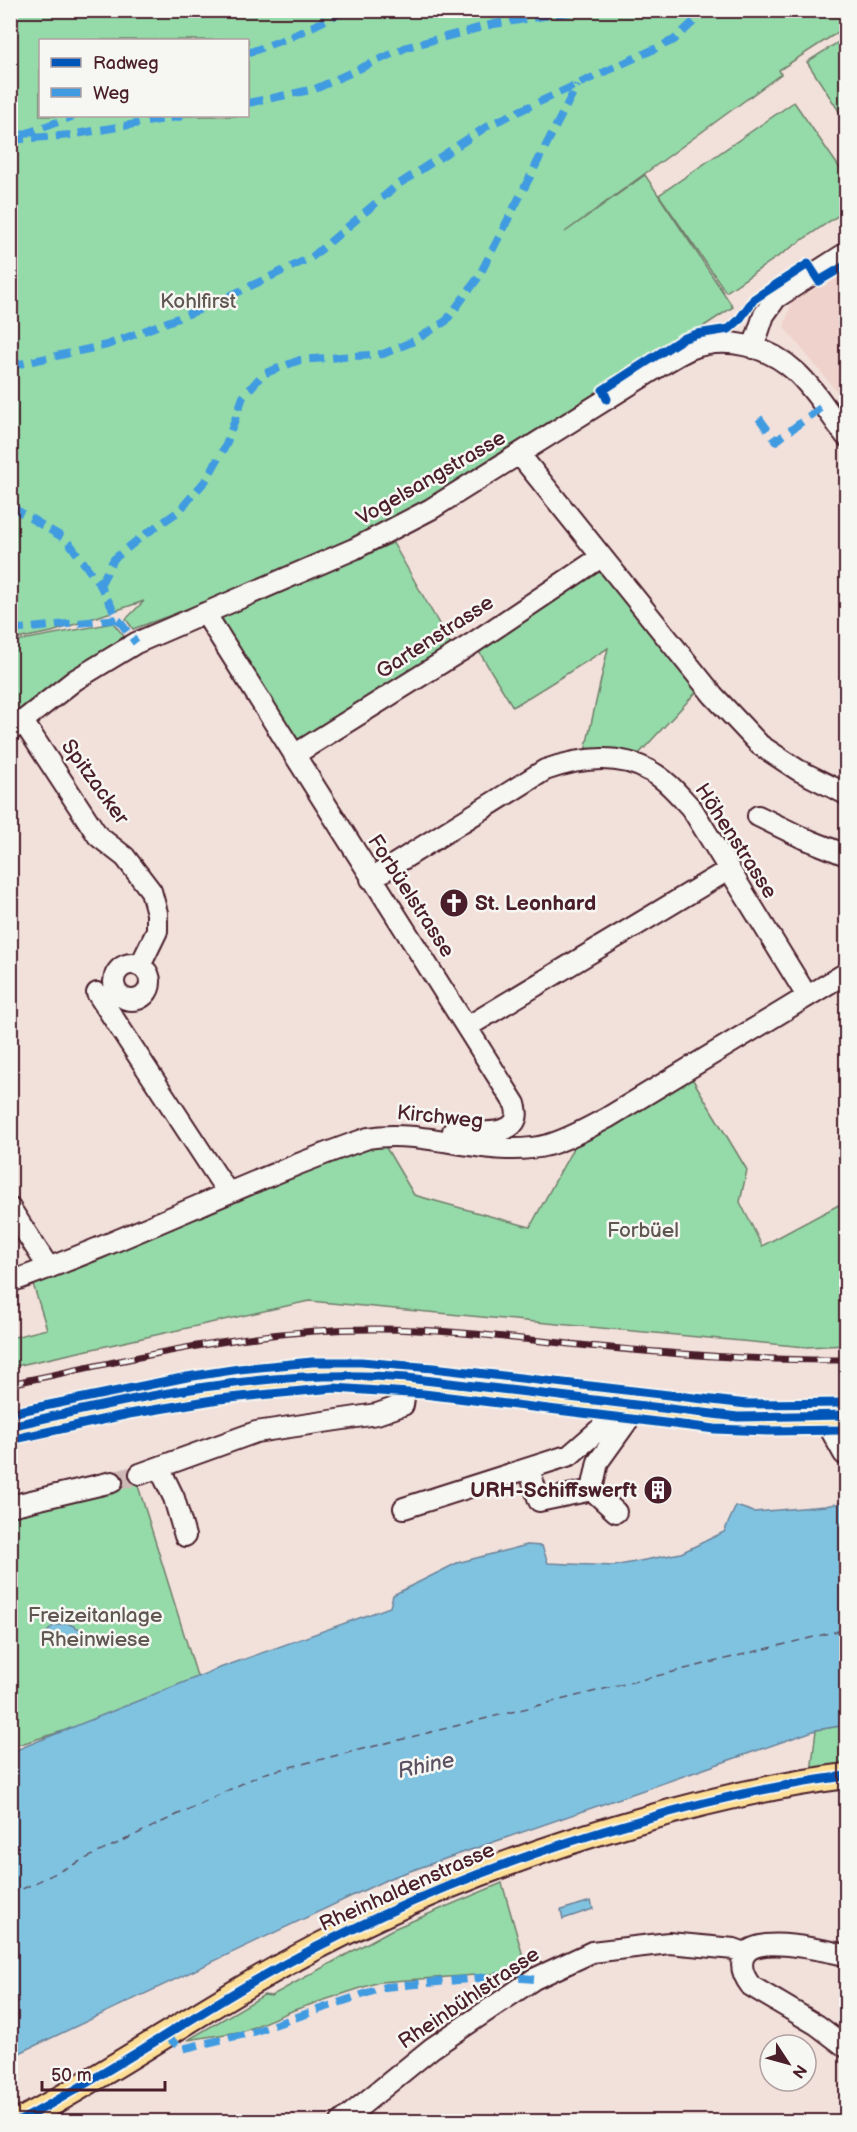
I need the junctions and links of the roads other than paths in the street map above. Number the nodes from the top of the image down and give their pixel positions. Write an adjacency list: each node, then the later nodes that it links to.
1 (846, 253): 2 (street)
2 (753, 348): 3 (street, Vogelsangstrasse); 4 (street, Vogelsangstrasse)
3 (846, 436)
4 (520, 455): 5 (street); 6 (street, Vogelsangstrasse)
5 (601, 557): 8 (street, Gartenstrasse); 9 (street)
6 (205, 613): 7 (street, Vogelsangstrasse); 8 (street, Forbüelstrasse)
7 (16, 725): 14 (street, Spitzacker)
8 (294, 755): 13 (street, Forbüelstrasse)
9 (846, 794)
10 (758, 816): 11 (street)
11 (846, 855)
12 (728, 870): 13 (street, Höhenstrasse); 17 (street, Höhenstrasse); 18 (street)
13 (371, 879): 18 (street, Forbüelstrasse)
14 (140, 966)
15 (844, 980): 17 (street, Kirchweg)
16 (97, 993): 20 (street)
17 (807, 996): 19 (street, Kirchweg)
18 (467, 1028): 19 (street, Forbüelstrasse)
19 (422, 1137): 20 (street, Kirchweg)
20 (228, 1193): 22 (street, Kirchweg)
21 (10, 1208): 22 (street)
22 (49, 1268): 23 (street, Kirchweg)
23 (10, 1282)
24 (407, 1378): 25 (main road); 27 (main road); 30 (street)
25 (628, 1404): 26 (main road); 29 (street); 33 (street)
26 (835, 1416): 28 (street)
27 (10, 1426)
28 (846, 1454)
29 (529, 1468): 33 (street); 35 (street)
30 (160, 1469): 31 (street); 37 (street)
31 (140, 1474)
32 (112, 1482): 34 (street)
33 (592, 1490): 36 (street)
34 (10, 1506)
35 (404, 1508)
36 (616, 1512)
37 (185, 1536)
38 (846, 1776): 42 (main road, Rheinhaldenstrasse)
39 (745, 1953): 40 (street, Rheinbühlstrasse); 41 (street); 43 (street, Rheinbühlstrasse)
40 (846, 1955)
41 (846, 2047)
42 (18, 2121)
43 (341, 2121)

